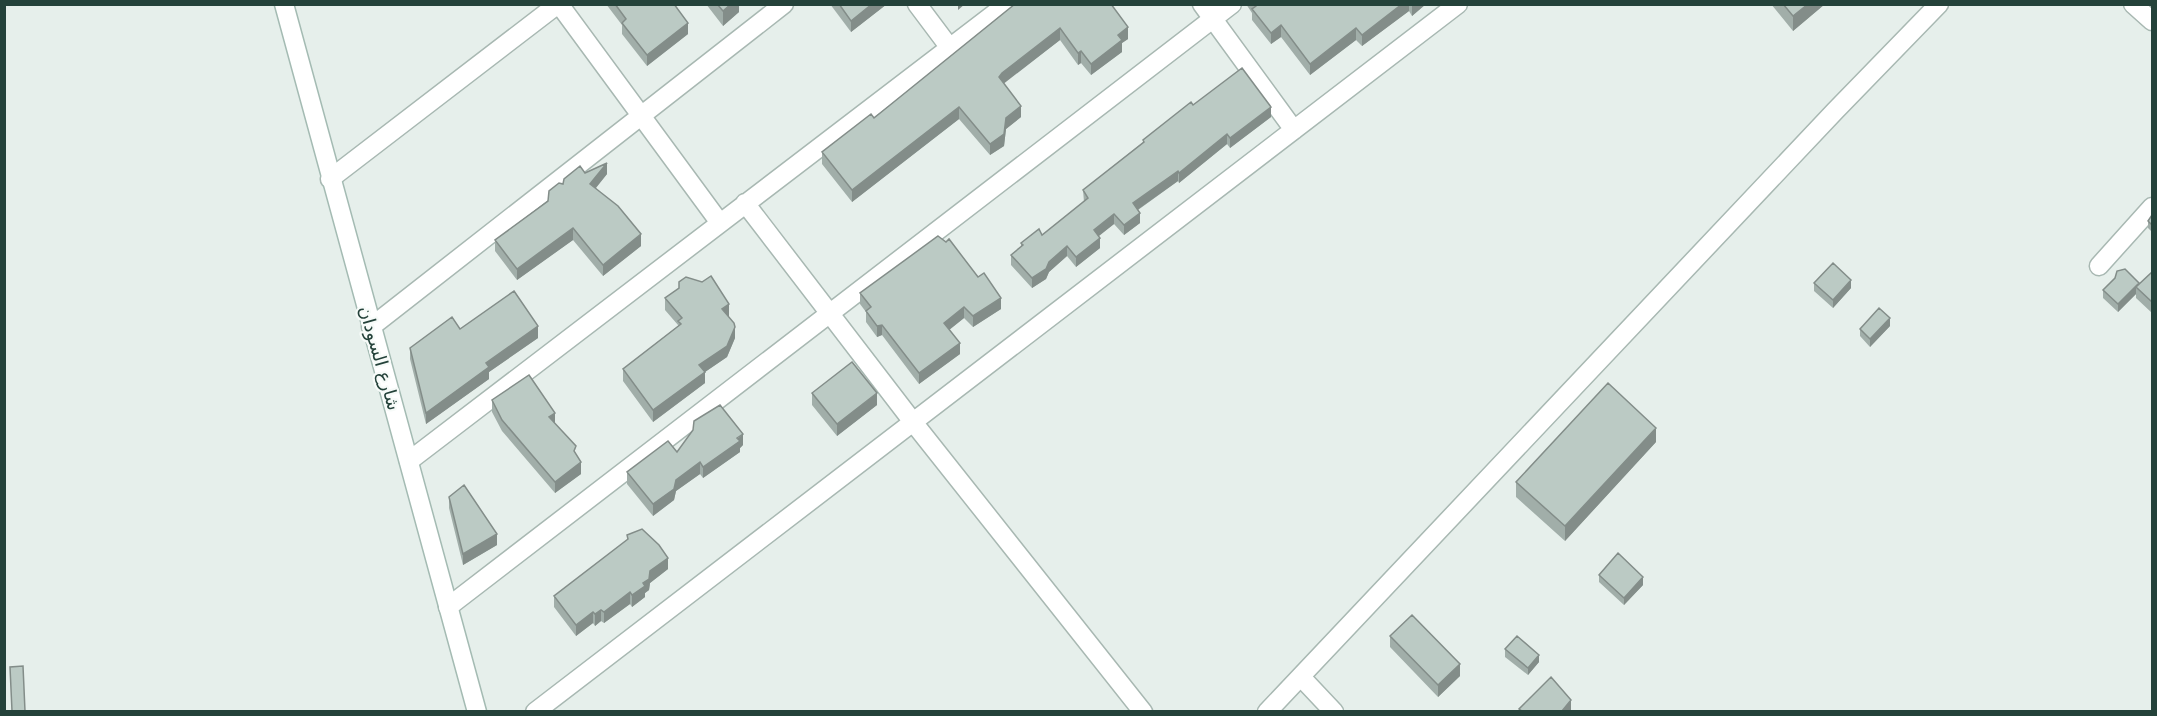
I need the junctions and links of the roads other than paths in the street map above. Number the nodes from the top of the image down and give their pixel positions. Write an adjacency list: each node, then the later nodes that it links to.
1 (284, 4): 15 (street, شارع السودان)
2 (558, 4): 13 (street); 15 (street)
3 (784, 4): 13 (street)
4 (917, 4): 12 (street)
5 (1007, 4): 12 (street)
6 (1232, 4): 10 (street)
7 (1458, 4): 14 (street)
8 (1939, 4): 25 (street)
9 (2133, 4): 11 (street)
10 (1207, 12): 14 (street); 20 (street)
11 (2152, 21)
12 (950, 48): 16 (street)
13 (641, 116): 18 (street); 21 (street)
14 (1294, 130): 22 (street)
15 (330, 178): 21 (street, شارع السودان)
16 (745, 203): 18 (street); 20 (street)
17 (2152, 207): 19 (street)
18 (720, 223): 23 (street)
19 (2099, 266)
20 (830, 313): 22 (street); 24 (street)
21 (371, 327): 23 (street, شارع السودان)
22 (912, 422): 27 (street); 28 (street)
23 (409, 461): 24 (street, شارع السودان)
24 (448, 607): 26 (street, شارع السودان)
25 (1301, 677): 29 (street); 30 (street)
26 (477, 711)
27 (535, 711)
28 (1143, 711)
29 (1267, 711)
30 (1334, 711)

